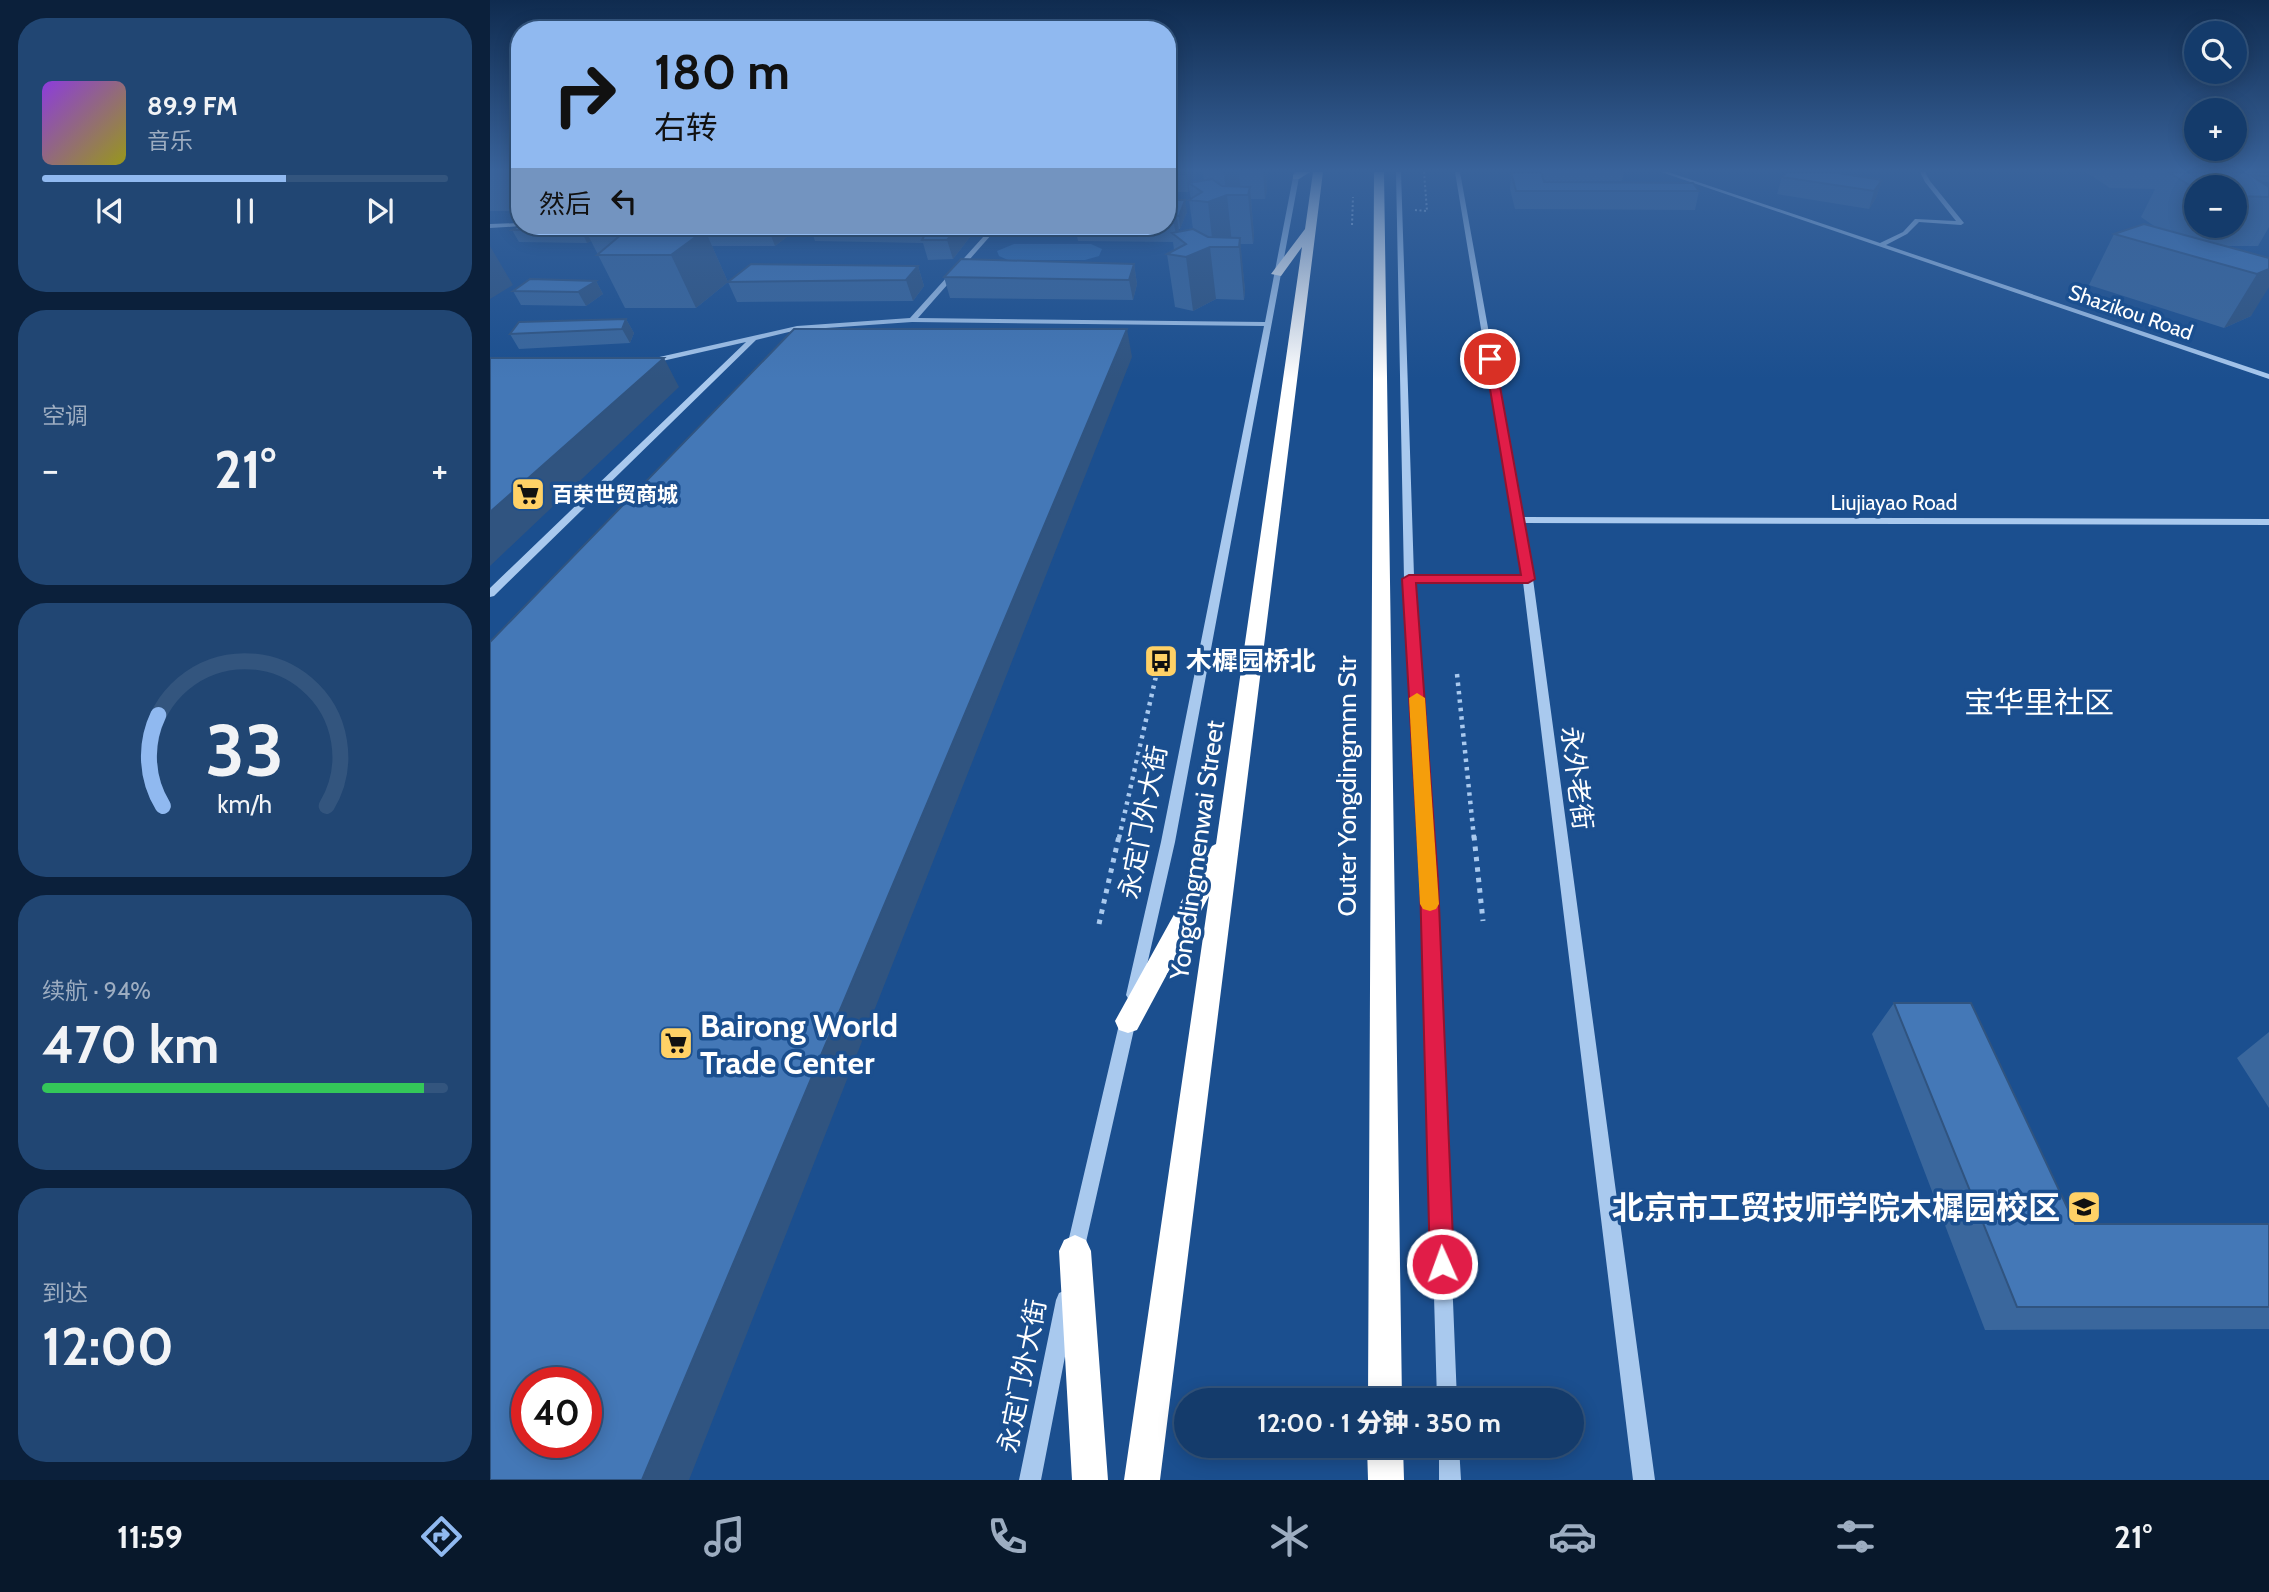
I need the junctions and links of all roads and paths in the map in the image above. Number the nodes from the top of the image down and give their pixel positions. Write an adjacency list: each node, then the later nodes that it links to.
1 (983, 241): 12 (street)
2 (1284, 241): 11 (street, 永定门外大街)
3 (1302, 241): 11 (highway)
4 (1309, 241): 24 (highway, Yongdingmenwai Street)
5 (1379, 241): 29 (highway, Outer Yongdingmnn Str)
6 (1400, 241): 19 (street)
7 (1469, 241): 17 (street, 永外老街)
8 (1866, 241): 10 (street, Shazikou Road)
9 (1889, 241): 10 (street)
10 (1880, 246): 16 (street, Shazikou Road)
11 (1277, 274): 13 (street, 永定门外大街)
12 (912, 320): 13 (street); 14 (street)
13 (1268, 324): 27 (street, 永定门外大街)
14 (752, 339): 15 (street); 21 (street)
15 (646, 363)
16 (2269, 377)
17 (1518, 520): 18 (street, Liujiayao Road); 20 (street, 永外老街)
18 (2269, 522)
19 (1409, 579): 20 (street); 30 (street)
20 (1528, 579): 38 (street, 永外老街)
21 (490, 594)
22 (1457, 674): 25 (path)
23 (1156, 676): 26 (path)
24 (1226, 841): 27 (highway); 35 (highway, Yongdingmenwai Street)
25 (1483, 921)
26 (1099, 924)
27 (1128, 1021): 28 (street, 永定门外大街)
28 (1075, 1251): 33 (street, 永定门外大街); 34 (highway)
29 (1385, 1388)
30 (1447, 1388)
31 (1385, 1458): 36 (highway)
32 (1449, 1458): 37 (street)
33 (1030, 1480)
34 (1090, 1480)
35 (1142, 1480)
36 (1386, 1480)
37 (1450, 1480)
38 (1644, 1480)

